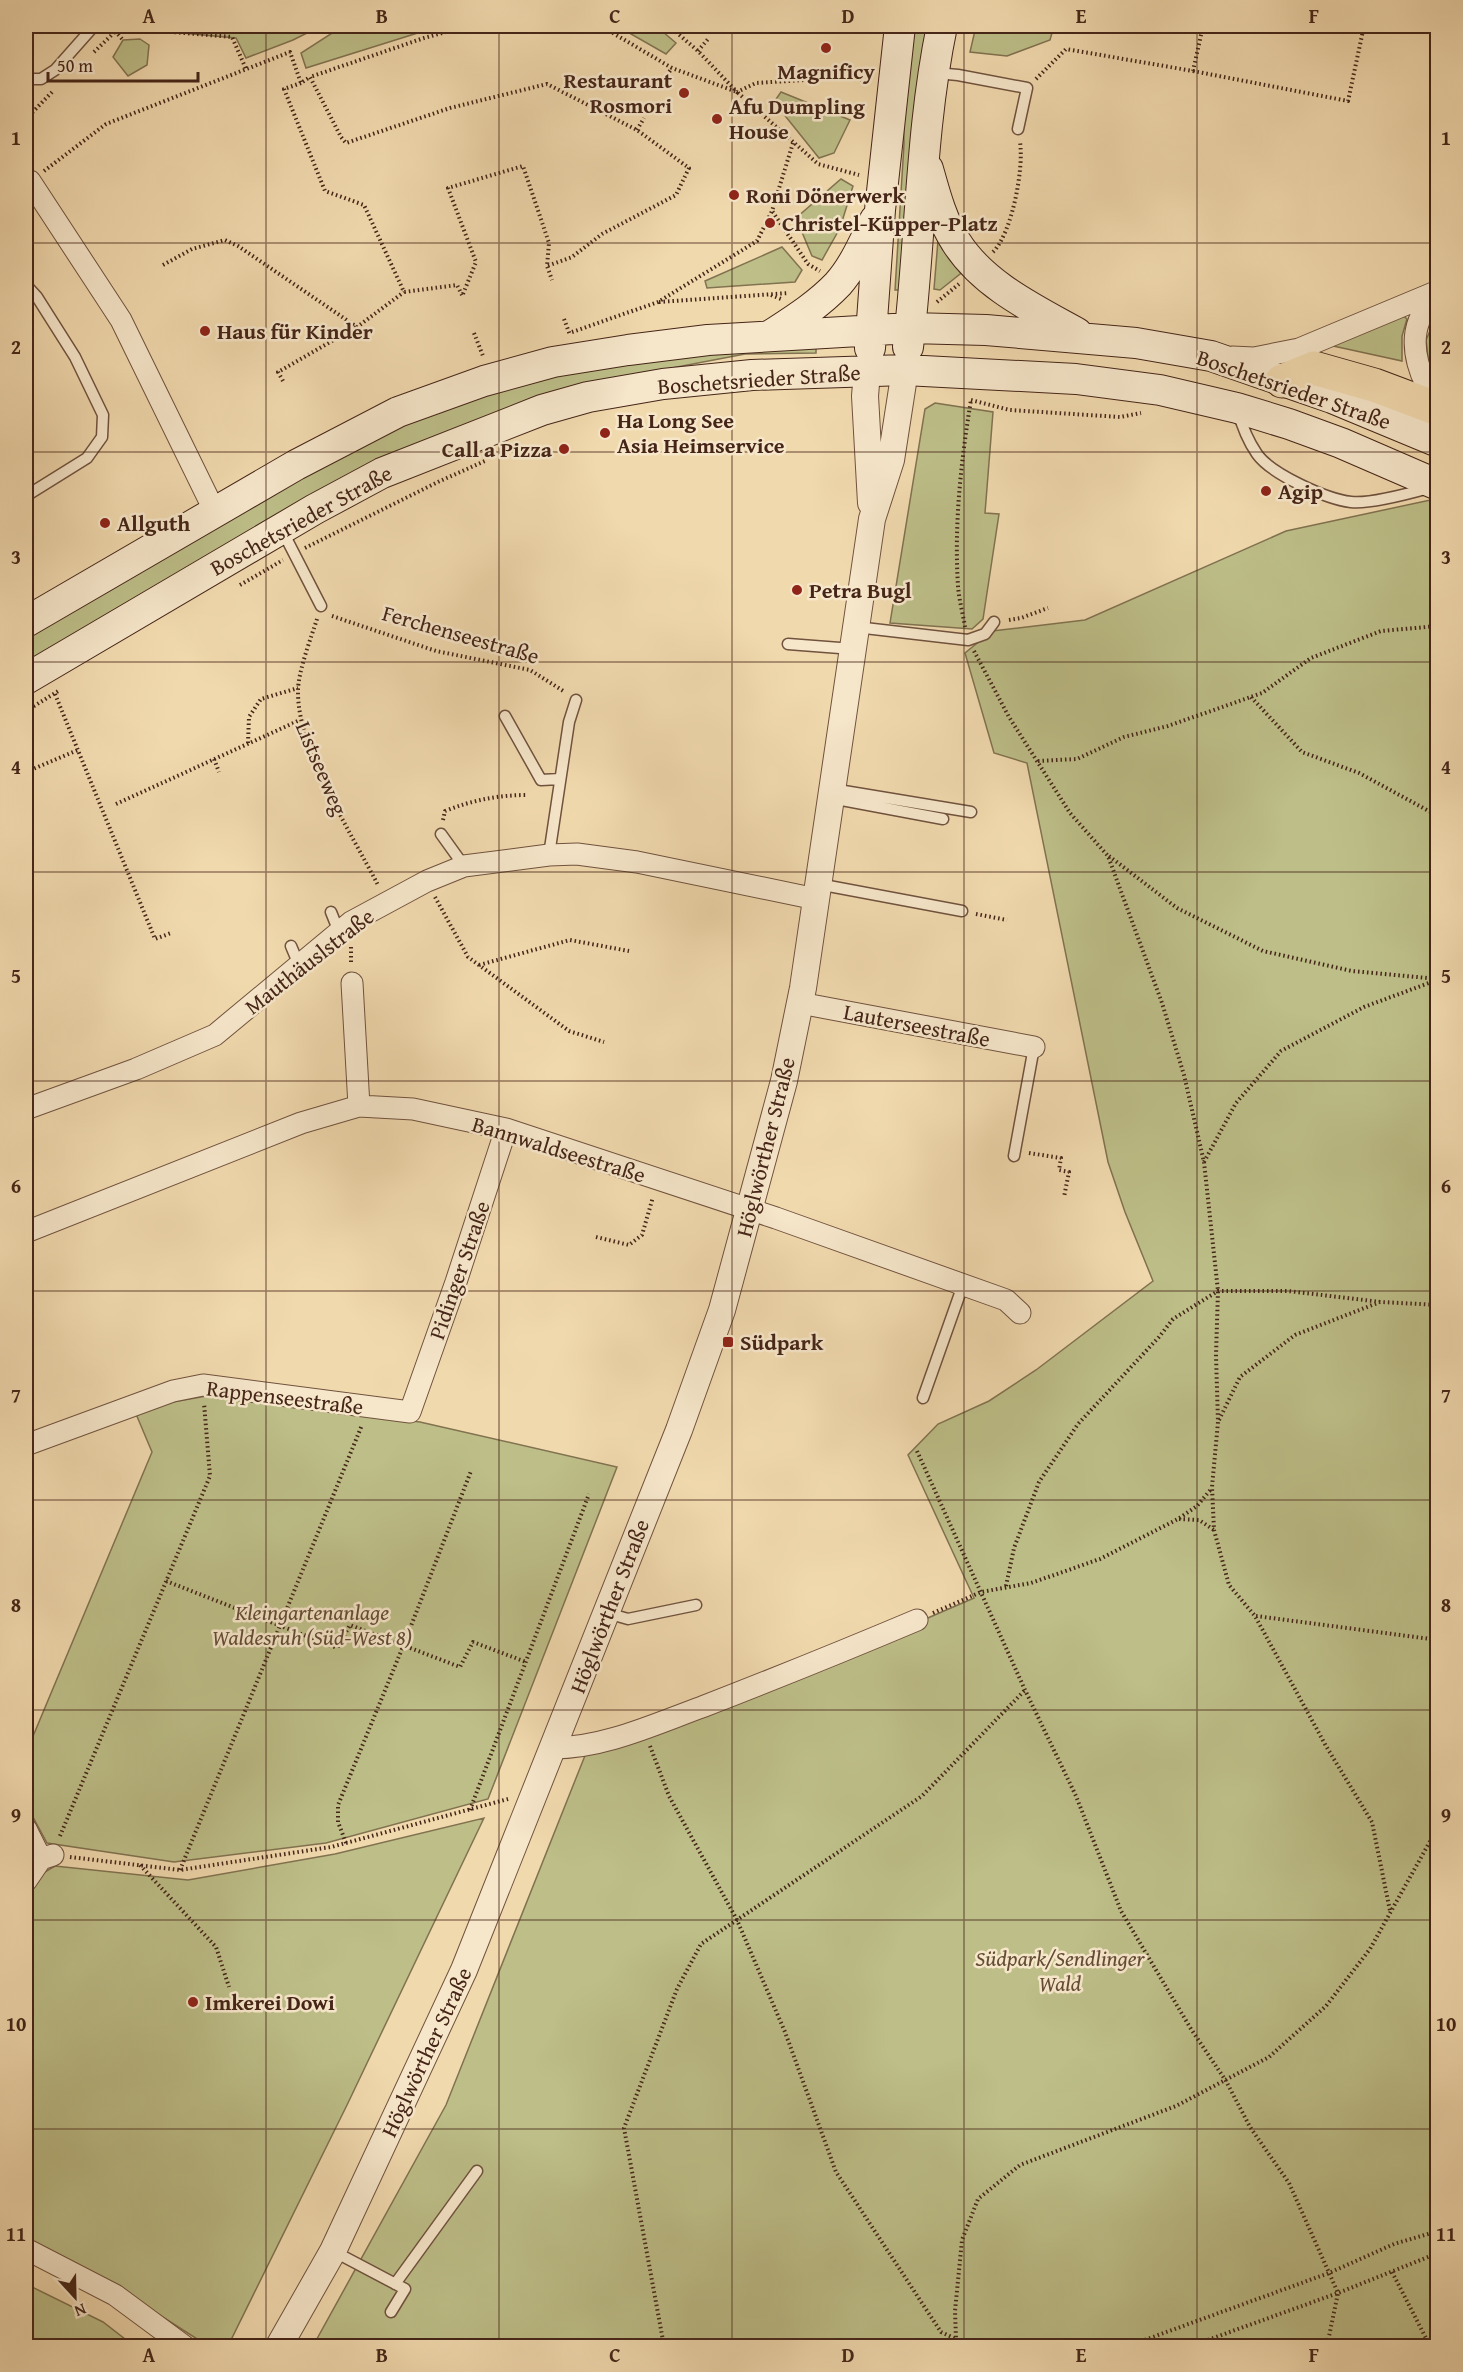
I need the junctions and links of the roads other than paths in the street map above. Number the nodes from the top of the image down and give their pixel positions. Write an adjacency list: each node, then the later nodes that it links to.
1 (94, 26): 5 (lane)
2 (900, 26): 9 (main road)
3 (942, 26): 4 (main road, Höglwörther Straße)
4 (932, 73): 6 (lane); 7 (main road, Höglwörther Straße)
5 (26, 79)
6 (1018, 129)
7 (924, 153): 12 (main road, Höglwörther Straße); 15 (main road)
8 (30, 181): 28 (street)
9 (882, 196): 13 (main road); 14 (main road)
10 (26, 285): 27 (lane)
11 (1437, 292): 16 (street); 21 (street)
12 (910, 328): 13 (main road, Boschetsrieder Straße); 15 (main road, Boschetsrieder Straße); 17 (main road, Höglwörther Straße)
13 (872, 329): 14 (main road, Boschetsrieder Straße); 18 (main road)
14 (768, 336): 19 (main road, Boschetsrieder Straße)
15 (1084, 338): 16 (main road, Boschetsrieder Straße)
16 (1211, 356): 20 (main road, Boschetsrieder Straße)
17 (905, 370): 18 (main road, Boschetsrieder Straße); 22 (main road, Boschetsrieder Straße); 29 (street, Höglwörther Straße)
18 (867, 372): 24 (main road, Boschetsrieder Straße); 29 (street, Höglwörther Straße)
19 (484, 381): 24 (main road); 28 (main road, Boschetsrieder Straße)
20 (1282, 381): 23 (highway); 25 (main road, Boschetsrieder Straße)
21 (1437, 401)
22 (1237, 408): 26 (main road, Boschetsrieder Straße); 26 (lane)
23 (1437, 409)
24 (497, 426): 30 (main road, Boschetsrieder Straße)
25 (1437, 442)
26 (1437, 485)
27 (26, 496)
28 (215, 513): 32 (main road, Boschetsrieder Straße)
29 (872, 519): 34 (street, Höglwörther Straße)
30 (288, 541): 31 (lane); 36 (main road, Boschetsrieder Straße)
31 (321, 606)
32 (26, 622)
33 (994, 622): 34 (lane)
34 (855, 638): 35 (lane); 40 (street, Höglwörther Straße)
35 (788, 644)
36 (26, 679)
37 (576, 700): 39 (lane)
38 (505, 716): 39 (lane)
39 (560, 779): 44 (lane)
40 (832, 793): 41 (lane); 42 (lane); 46 (street, Höglwörther Straße)
41 (971, 812)
42 (943, 819)
43 (441, 834): 45 (lane)
44 (549, 855): 45 (street, Mauthäuslstraße); 46 (street, Mauthäuslstraße)
45 (464, 866): 49 (street, Mauthäuslstraße)
46 (817, 891): 47 (lane); 51 (street, Höglwörther Straße)
47 (962, 911)
48 (331, 912): 49 (lane)
49 (345, 927): 54 (street, Mauthäuslstraße)
50 (352, 983): 53 (street)
51 (800, 1002): 52 (street, Lauterseestraße); 57 (street, Höglwörther Straße)
52 (1035, 1047): 56 (lane)
53 (359, 1106): 55 (street, Bannwaldseestraße); 58 (street, Bannwaldseestraße)
54 (26, 1109)
55 (507, 1129): 57 (street, Bannwaldseestraße); 62 (street, Pidinger Straße)
56 (1014, 1153)
57 (751, 1210): 59 (street, Bannwaldseestraße); 65 (street, Höglwörther Straße)
58 (26, 1232)
59 (963, 1284): 60 (street, Bannwaldseestraße); 61 (lane)
60 (1020, 1313)
61 (922, 1398)
62 (410, 1412): 63 (street, Rappenseestraße)
63 (26, 1445)
64 (696, 1605): 65 (lane)
65 (607, 1613): 67 (street, Höglwörther Straße)
66 (917, 1620): 67 (street)
67 (554, 1748): 72 (street, Höglwörther Straße)
68 (26, 1829): 69 (street)
69 (26, 1881)
70 (477, 2171): 73 (lane)
71 (26, 2249): 75 (street)
72 (333, 2251): 73 (lane); 76 (street, Höglwörther Straße)
73 (395, 2284): 74 (lane)
74 (391, 2312)
75 (184, 2346)
76 (279, 2346)

